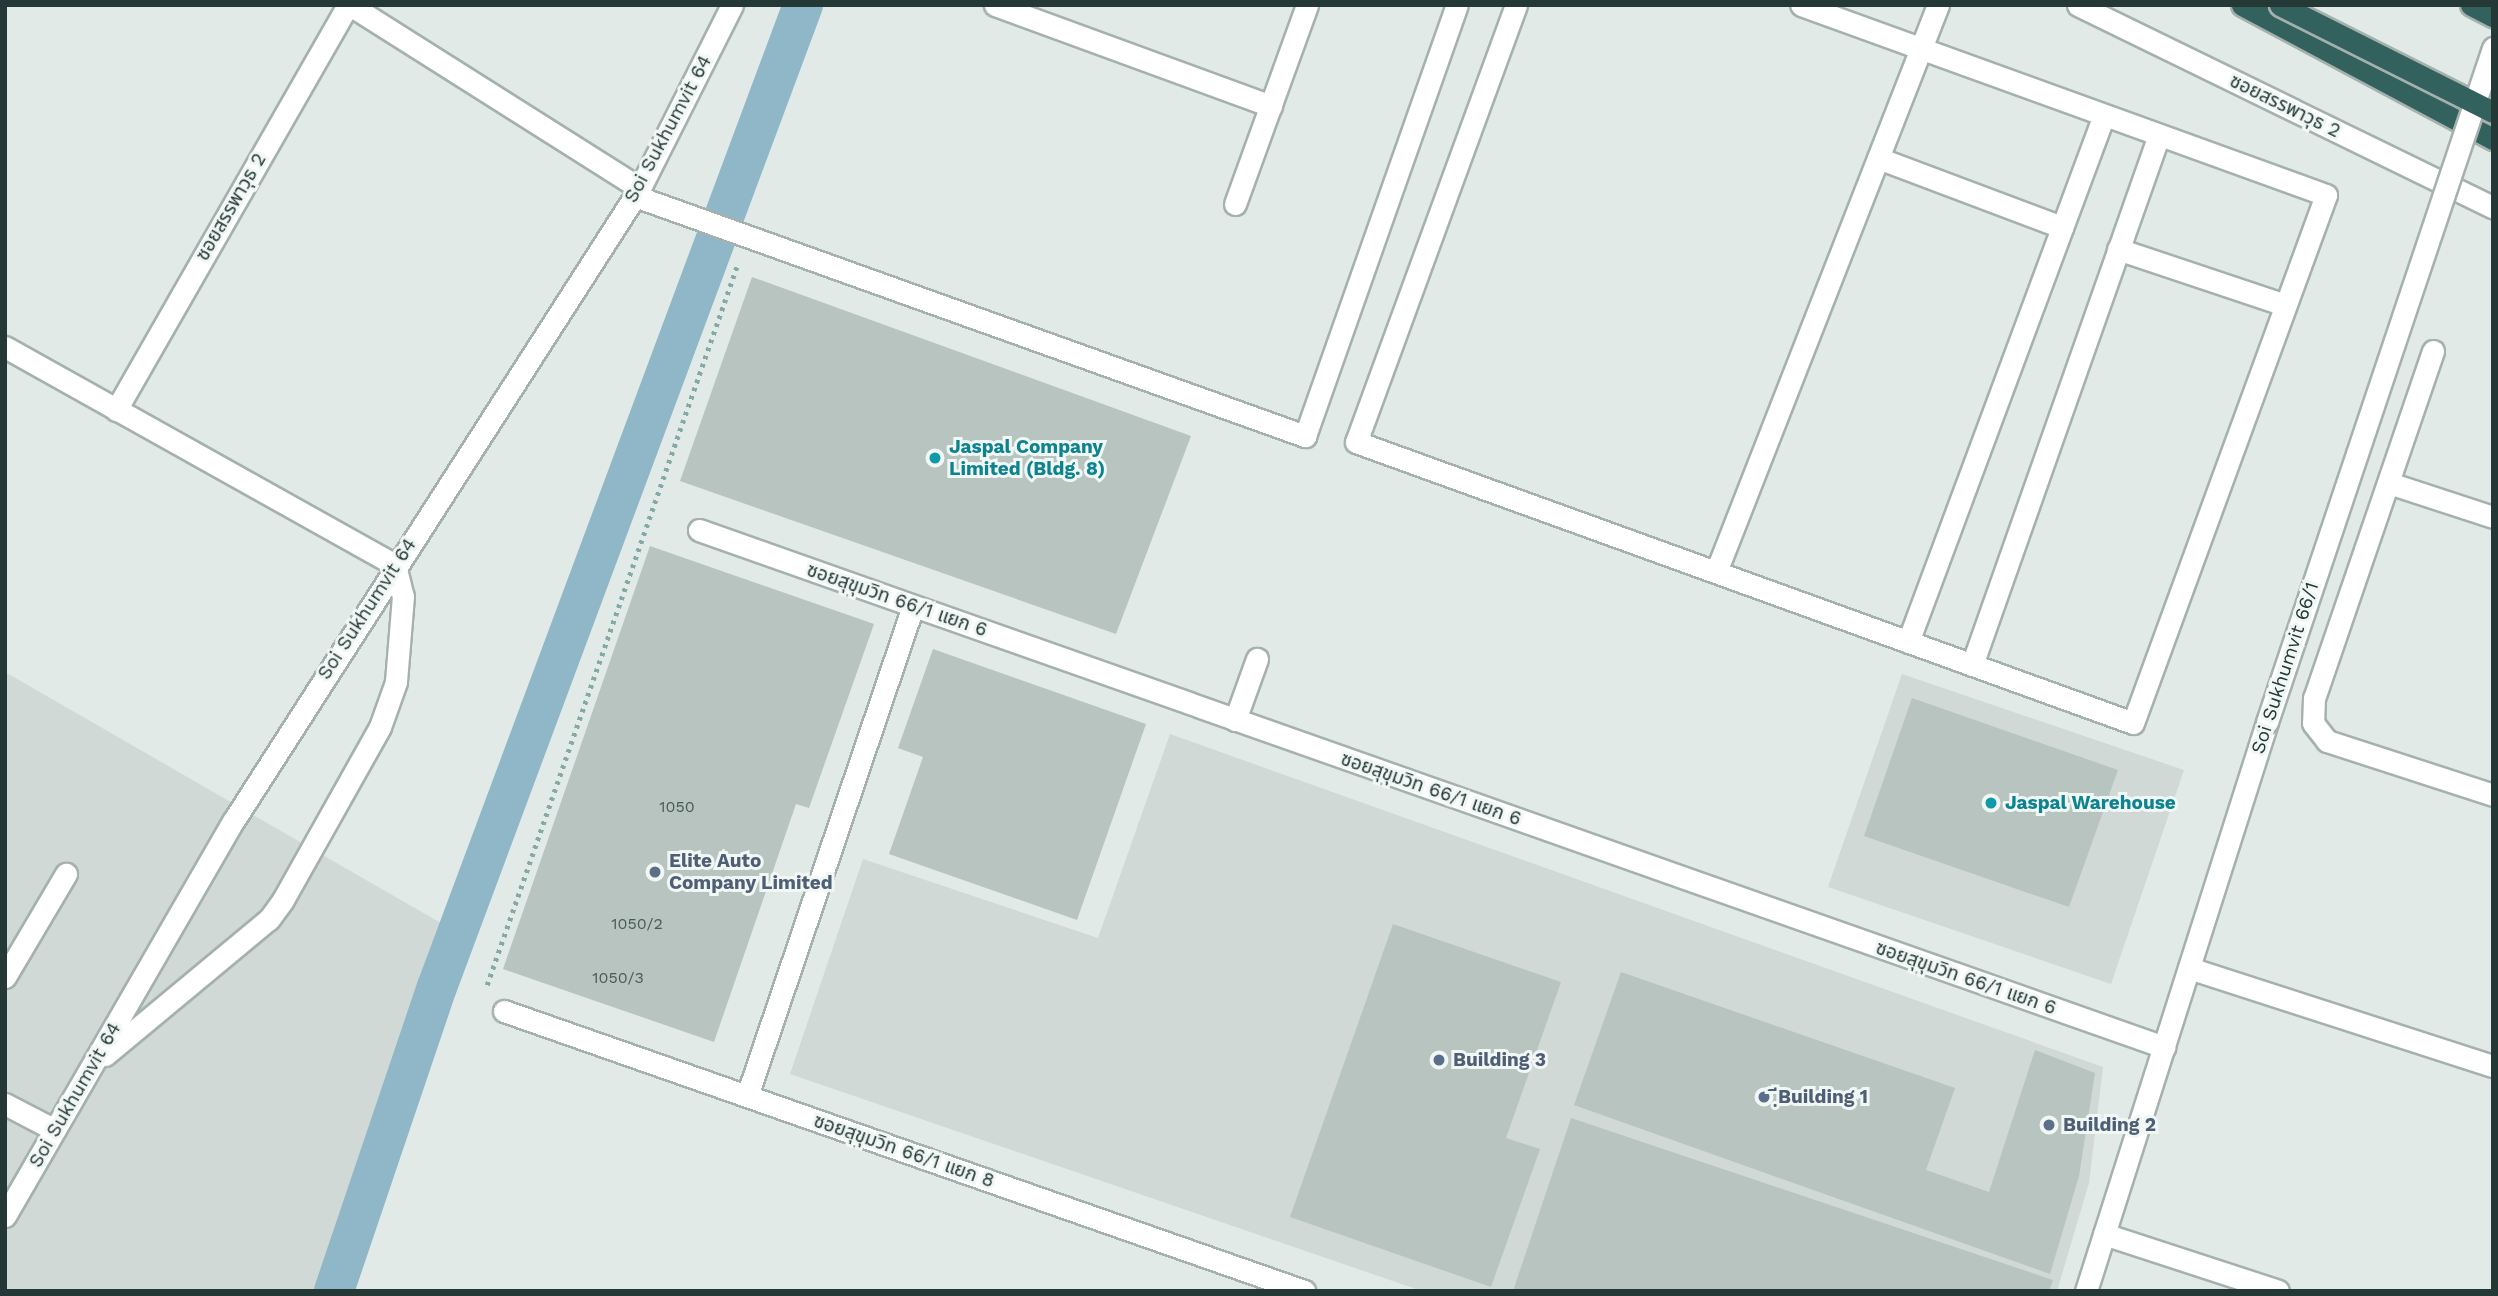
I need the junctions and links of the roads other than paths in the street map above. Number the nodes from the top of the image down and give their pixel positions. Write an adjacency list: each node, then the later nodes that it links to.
1 (349, 5): 22 (street); 30 (street, ซอยสรรพาวุธ 2)
2 (732, 5): 22 (street, Soi Sukhumvit 64)
3 (995, 5): 16 (street)
4 (1307, 5): 16 (street)
5 (1457, 5): 22 (street)
6 (1516, 5): 35 (street)
7 (1801, 5): 15 (street)
8 (1938, 5): 15 (street)
9 (2078, 5): 24 (street, ซอยสรรพาวุธ 2)
10 (2242, 5): 20 (highway)
11 (2280, 5): 17 (highway, bridge)
12 (2471, 5): 13 (highway)
13 (2493, 16)
14 (2493, 48): 43 (street, Soi Sukhumvit 66/1, bridge)
15 (1921, 49): 18 (street); 21 (street)
16 (1271, 106): 23 (street)
17 (2493, 112)
18 (2104, 115): 19 (street); 25 (street)
19 (2159, 135): 26 (street); 27 (street)
20 (2493, 139)
21 (1878, 158): 25 (street); 35 (street)
22 (638, 192): 34 (street, Soi Sukhumvit 64)
23 (1235, 204)
24 (2493, 206)
25 (2062, 227): 37 (street)
26 (2119, 249): 27 (street); 39 (street)
27 (2285, 305): 39 (street)
28 (5, 347): 30 (street)
29 (2433, 351): 31 (street)
30 (116, 410): 34 (street)
31 (2389, 484): 32 (street); 41 (street)
32 (2493, 517)
33 (699, 530): 36 (street, ซอยสุขุมวิท 66/1 แยก 6)
34 (395, 565): 48 (street, Soi Sukhumvit 64); 48 (street)
35 (1716, 572): 37 (street)
36 (913, 606): 40 (street, ซอยสุขุมวิท 66/1 แยก 6); 49 (street)
37 (1908, 642): 39 (street)
38 (1257, 659): 40 (street)
39 (1972, 665)
40 (1235, 720): 46 (street, ซอยสุขุมวิท 66/1 แยก 6)
41 (2493, 795)
42 (66, 874): 44 (street)
43 (2189, 968): 46 (street, Soi Sukhumvit 66/1); 47 (street)
44 (5, 977)
45 (504, 1012): 49 (street, ซอยสุขุมวิท 66/1 แยก 8)
46 (2164, 1047): 53 (street, Soi Sukhumvit 66/1)
47 (2493, 1066)
48 (91, 1068): 51 (street, Soi Sukhumvit 64)
49 (747, 1096): 54 (street, ซอยสุขุมวิท 66/1 แยก 8)
50 (5, 1104): 51 (street)
51 (55, 1130): 52 (street, Soi Sukhumvit 64)
52 (5, 1216)
53 (2104, 1234): 55 (street, Soi Sukhumvit 66/1); 56 (street)
54 (1304, 1291)
55 (2086, 1291)
56 (2278, 1291)

